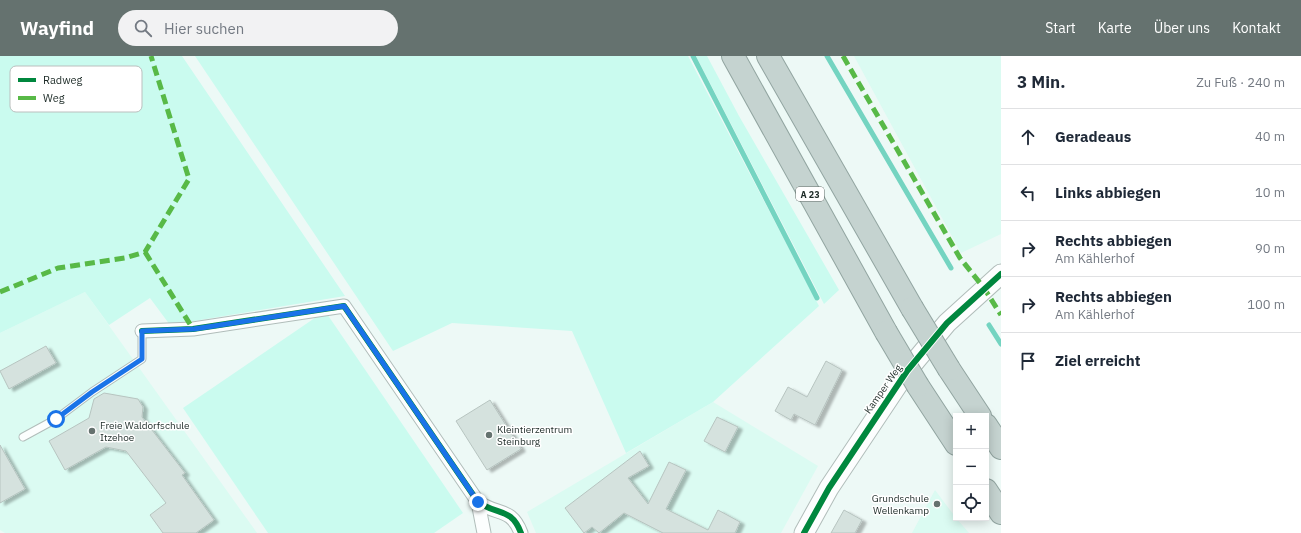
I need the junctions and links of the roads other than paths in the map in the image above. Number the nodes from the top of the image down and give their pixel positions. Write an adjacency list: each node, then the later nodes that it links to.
1 (733, 56): 8 (highway, A 23, bridge)
2 (768, 56): 5 (highway, bridge)
3 (1001, 274): 15 (main road, Kamper Weg)
4 (142, 331): 7 (lane); 11 (street)
5 (978, 413)
6 (989, 430): 9 (highway)
7 (23, 437)
8 (953, 439)
9 (1001, 448)
10 (989, 495): 12 (highway)
11 (478, 502): 13 (street); 14 (street)
12 (1001, 513)
13 (484, 533)
14 (521, 533)
15 (804, 533)

